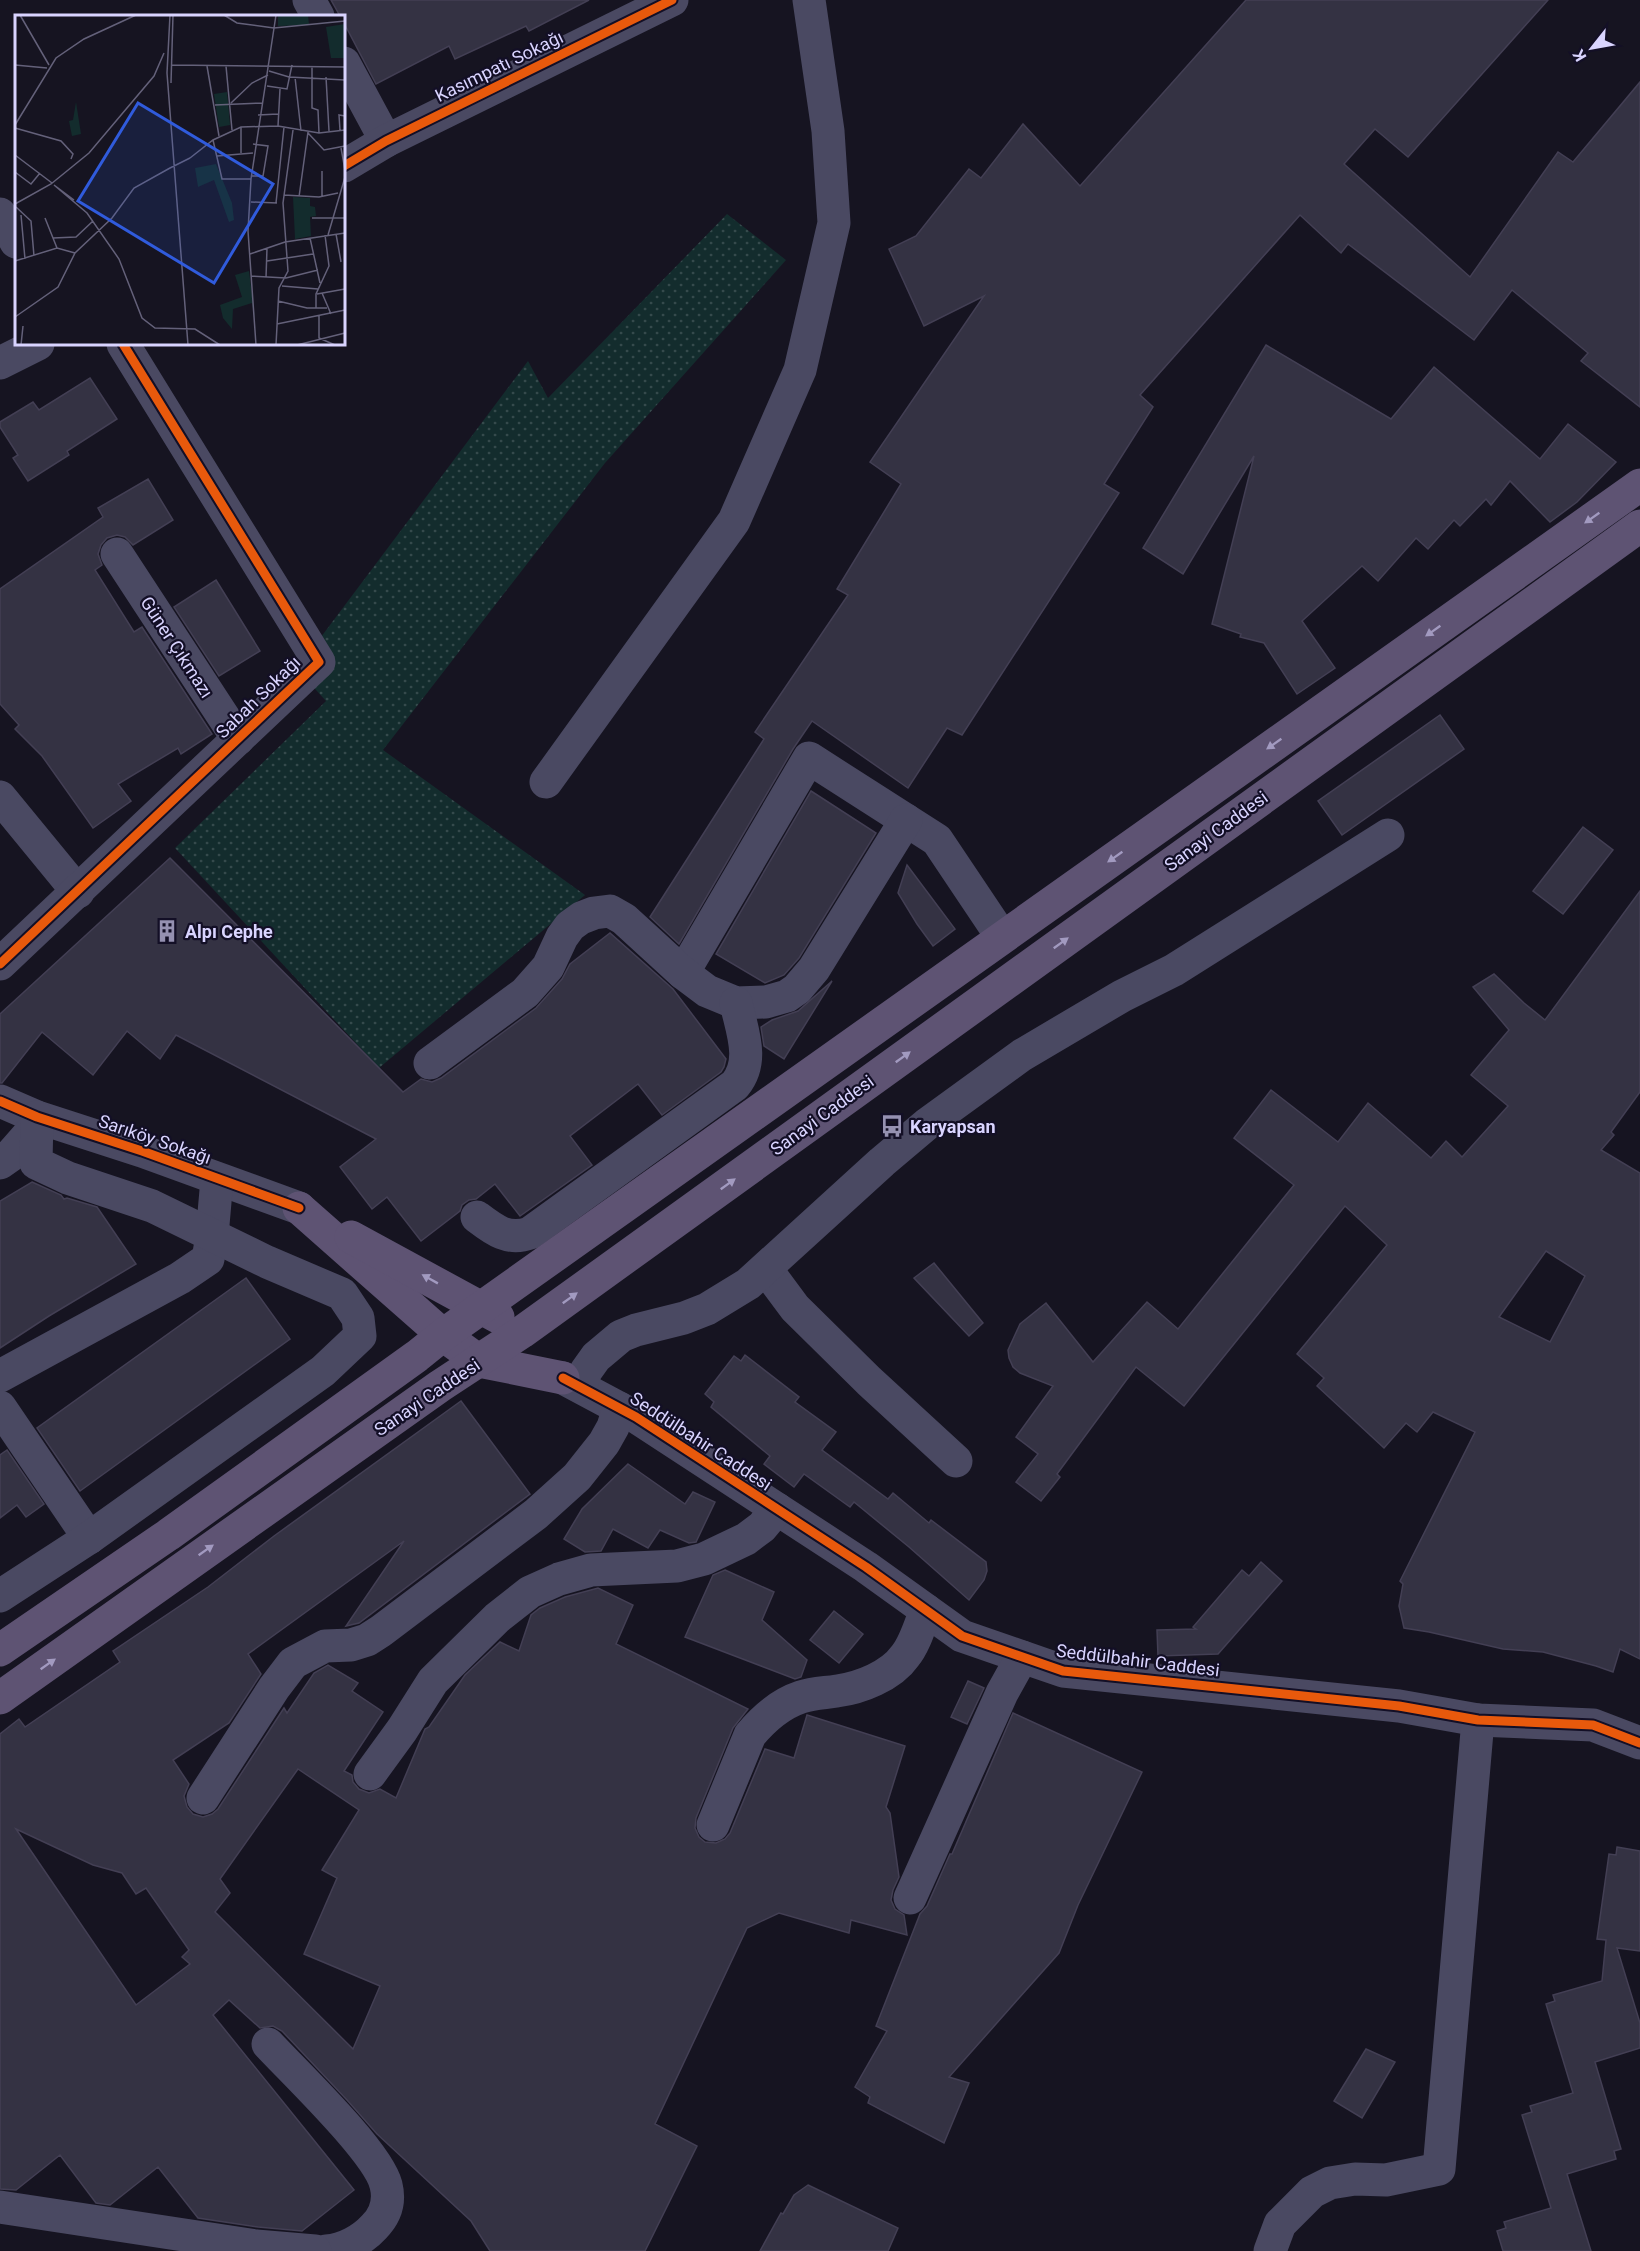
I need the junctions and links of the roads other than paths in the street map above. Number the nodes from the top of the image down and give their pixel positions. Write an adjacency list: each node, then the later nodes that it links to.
1 (309, 0): 4 (street)
2 (672, 0): 6 (street, Kasımpatı Sokağı)
3 (809, 0): 17 (street)
4 (317, 15)
5 (345, 65): 6 (street)
6 (386, 141): 7 (street, Kasımpatı Sokağı)
7 (345, 165)
8 (0, 214): 9 (street)
9 (15, 240)
10 (36, 345): 12 (street)
11 (124, 345): 16 (street, Sabah Sokağı)
12 (0, 363)
13 (1640, 485): 22 (main road, Sanayi Caddesi, one-way to 22)
14 (1640, 526): 36 (main road, Sanayi Caddesi, one-way to 14)
15 (117, 554): 16 (street, Güner Çıkmazı)
16 (238, 739): 21 (street, Sabah Sokağı)
17 (546, 782)
18 (0, 797): 21 (street)
19 (906, 820): 22 (street); 24 (street); 25 (street)
20 (1388, 835): 34 (street)
21 (78, 892): 23 (street, Sabah Sokağı)
22 (1002, 937): 35 (main road, Sanayi Caddesi)
23 (0, 964)
24 (683, 973): 25 (street); 26 (street)
25 (736, 1003): 32 (street)
26 (430, 1063)
27 (0, 1101): 28 (street, Sarıköy Sokağı)
28 (37, 1121): 29 (street); 30 (street, Sarıköy Sokağı); 33 (street)
29 (0, 1163)
30 (217, 1179): 31 (street, Sarıköy Sokağı); 33 (street)
31 (299, 1209): 35 (main road, one-way to 31); 37 (main road)
32 (477, 1217)
33 (213, 1236): 39 (street); 45 (street)
34 (766, 1269): 40 (street); 43 (street)
35 (481, 1307): 36 (main road); 37 (main road, Sanayi Caddesi)
36 (522, 1332): 38 (main road, Sanayi Caddesi); 40 (main road)
37 (443, 1335): 38 (main road); 46 (main road, Sanayi Caddesi)
38 (479, 1361): 40 (main road); 51 (main road, Sanayi Caddesi, one-way to 38)
39 (0, 1376)
40 (572, 1382): 42 (street, Seddülbahir Caddesi)
41 (0, 1407): 45 (street)
42 (619, 1408): 44 (street, Seddülbahir Caddesi); 55 (street)
43 (956, 1461)
44 (777, 1509): 48 (street, Seddülbahir Caddesi); 54 (street)
45 (78, 1545): 46 (street); 47 (street)
46 (91, 1587): 49 (main road, Sanayi Caddesi)
47 (0, 1596)
48 (927, 1610): 50 (street, Seddülbahir Caddesi); 56 (street)
49 (0, 1650)
50 (1022, 1656): 52 (street, Seddülbahir Caddesi); 57 (street)
51 (0, 1698)
52 (1478, 1720): 53 (street, Seddülbahir Caddesi); 62 (street)
53 (1640, 1743)
54 (370, 1774)
55 (203, 1798)
56 (713, 1825)
57 (910, 1898)
58 (268, 2044): 61 (street)
59 (0, 2207): 60 (street)
60 (315, 2251)
61 (326, 2251)
62 (1270, 2251)

